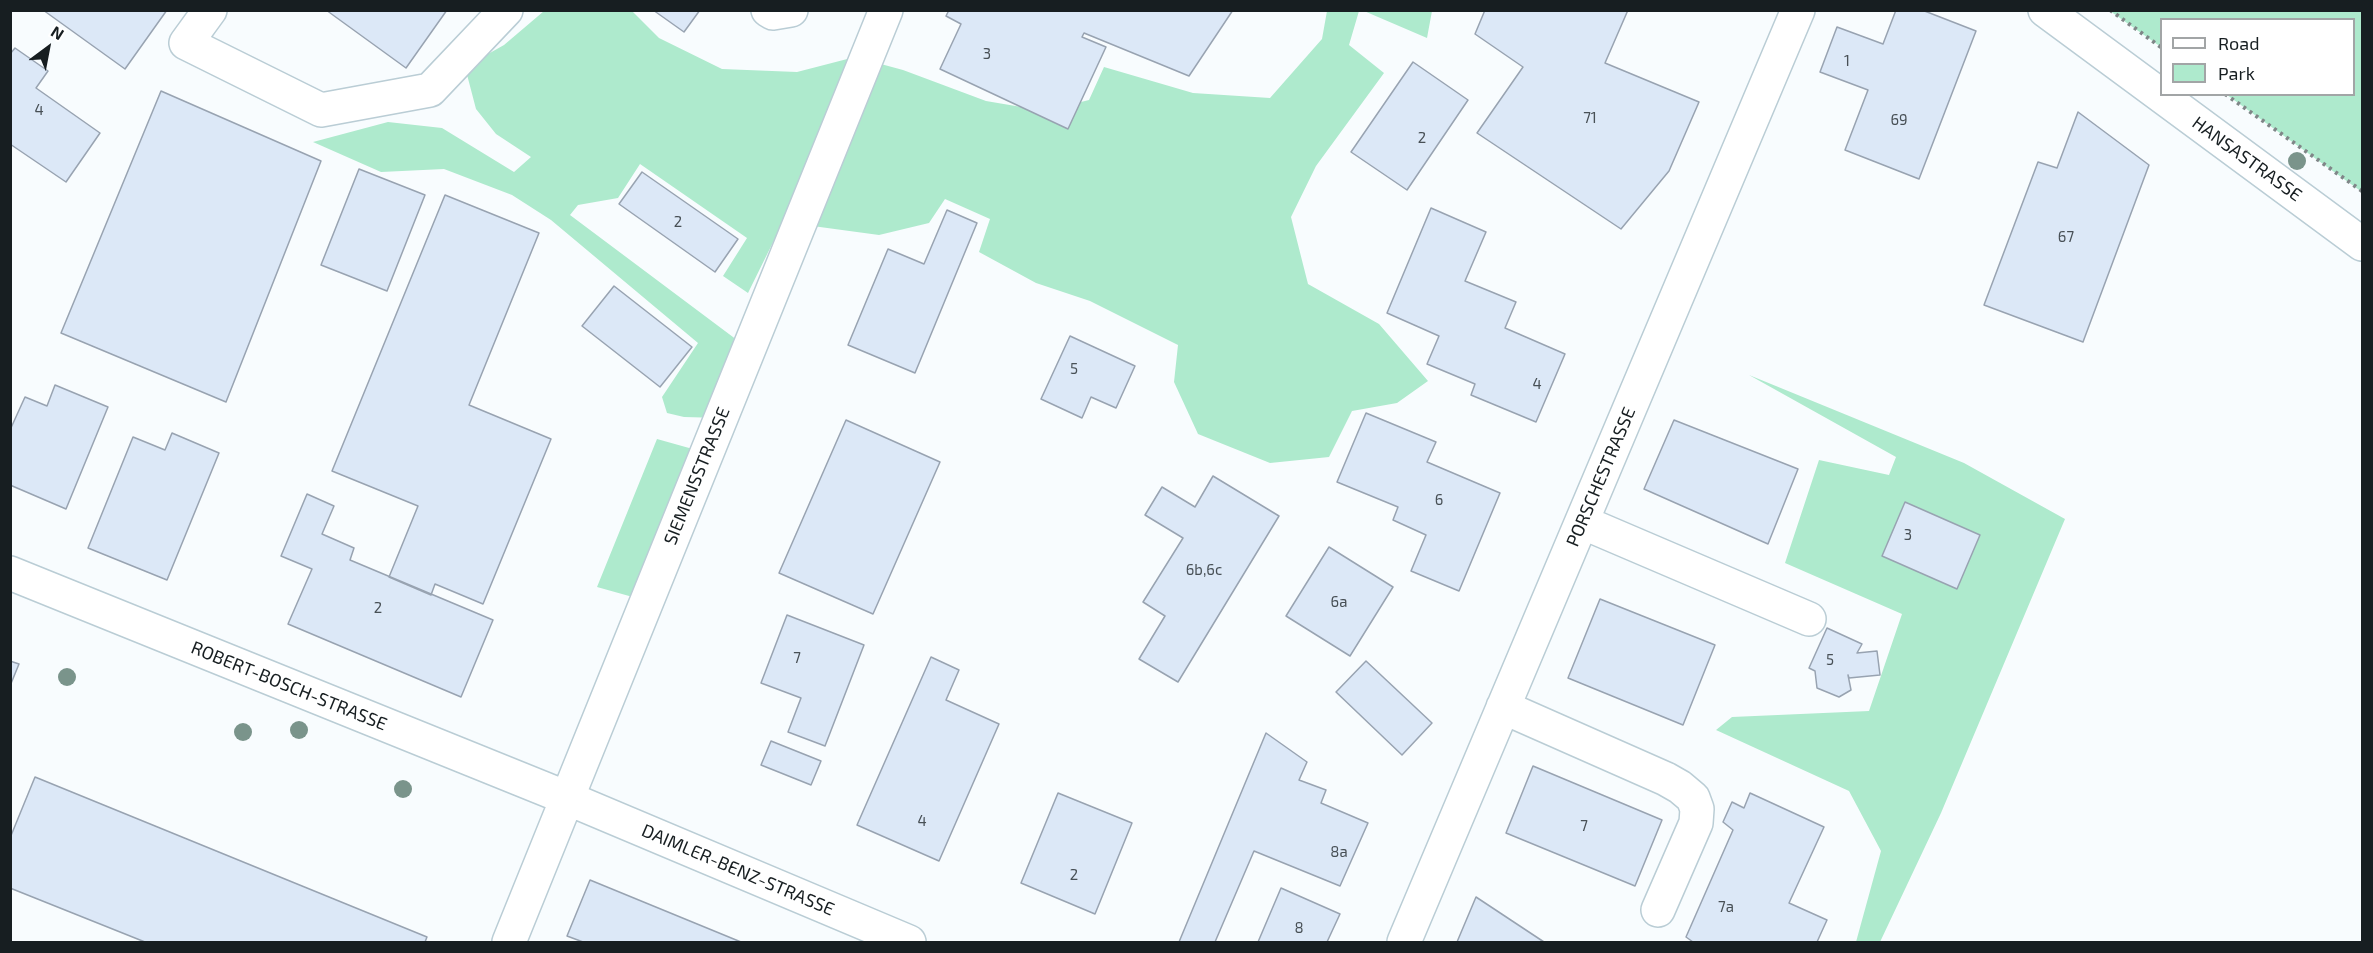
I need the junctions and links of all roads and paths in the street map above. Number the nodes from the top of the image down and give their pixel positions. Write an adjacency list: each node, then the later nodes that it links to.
1 (210, 10): 2 (street)
2 (506, 10)
3 (768, 10): 4 (street)
4 (791, 10)
5 (886, 10): 19 (street, SIEMENSSTRASSE)
6 (1798, 10): 15 (street, PORSCHESTRASSE)
7 (2045, 10): 10 (street, HANSASTRASSE)
8 (2110, 10): 9 (path)
9 (2160, 47)
10 (2160, 95)
11 (2162, 96): 14 (street, HANSASTRASSE)
12 (2228, 96): 13 (path)
13 (2362, 191)
14 (2362, 244)
15 (1582, 522): 17 (street); 18 (street, PORSCHESTRASSE)
16 (10, 573): 19 (street, ROBERT-BOSCH-STRASSE)
17 (1809, 619)
18 (1503, 707): 20 (street); 23 (street, PORSCHESTRASSE)
19 (567, 798): 21 (street, SIEMENSSTRASSE); 22 (street, DAIMLER-BENZ-STRASSE)
20 (1658, 909)
21 (509, 942)
22 (909, 942)
23 (1404, 942)

